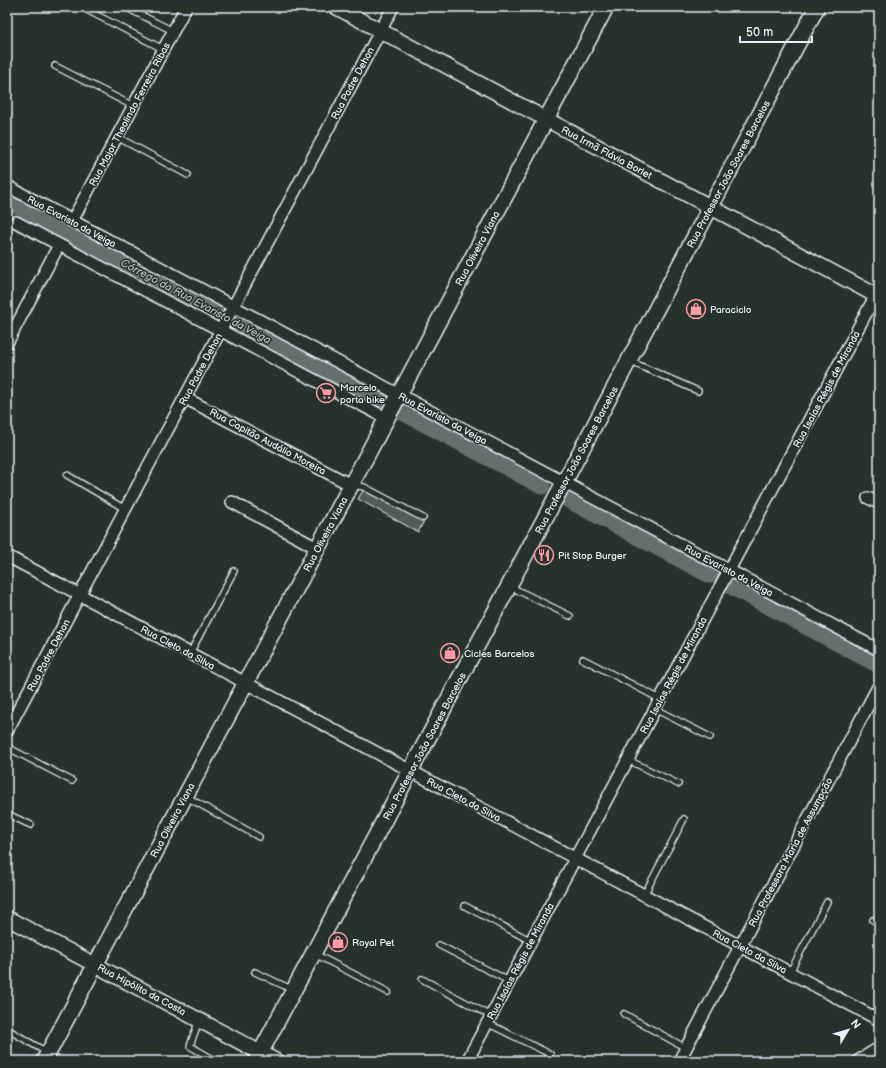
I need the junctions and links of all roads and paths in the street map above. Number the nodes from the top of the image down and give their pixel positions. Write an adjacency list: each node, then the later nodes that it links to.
1 (81, 7): 10 (lane)
2 (125, 7): 8 (lane)
3 (186, 7): 8 (street, Rua Major Theolindo Ferreira Ribas)
4 (336, 7): 9 (street, Rua Irmã Flávia Borlet)
5 (393, 7): 9 (street, Rua Padre Dehon)
6 (606, 7): 13 (main road, Rua Oliveira Viana)
7 (817, 7): 17 (main road, Rua Professor João Soares Barcelos)
8 (173, 31): 10 (street, Rua Major Theolindo Ferreira Ribas)
9 (380, 31): 13 (street, Rua Irmã Flávia Borlet); 22 (street, Rua Padre Dehon)
10 (163, 49): 12 (street, Rua Major Theolindo Ferreira Ribas)
11 (55, 66): 12 (lane)
12 (133, 106): 14 (street, Rua Major Theolindo Ferreira Ribas)
13 (546, 119): 17 (street, Rua Irmã Flávia Borlet); 27 (main road, Rua Oliveira Viana)
14 (117, 137): 15 (lane); 18 (street, Rua Major Theolindo Ferreira Ribas)
15 (188, 175)
16 (7, 186): 18 (street, Rua Evaristo da Veiga)
17 (711, 207): 21 (street, Rua Irmã Flávia Borlet); 25 (main road, Rua Professor João Soares Barcelos)
18 (72, 221): 22 (street, Rua Evaristo da Veiga)
19 (16, 222): 20 (street)
20 (59, 245): 23 (street); 24 (street)
21 (878, 294): 40 (street, Rua Isaías Régis de Miranda)
22 (233, 306): 23 (street, Rua Padre Dehon); 27 (street, Rua Evaristo da Veiga)
23 (220, 330): 28 (street, Rua Padre Dehon); 29 (street)
24 (7, 343)
25 (629, 361): 26 (lane); 31 (main road, Rua Professor João Soares Barcelos)
26 (698, 391)
27 (399, 395): 29 (main road, Rua Oliveira Viana); 31 (street, Rua Evaristo da Veiga)
28 (185, 398): 32 (street, Rua Capitão Audálio Moreira); 36 (street, Rua Padre Dehon)
29 (386, 418): 32 (main road, Rua Oliveira Viana)
30 (67, 475): 36 (lane)
31 (564, 482): 40 (street, Rua Evaristo da Veiga); 42 (main road, Rua Professor João Soares Barcelos)
32 (350, 485): 37 (lane); 38 (main road, Rua Oliveira Viana)
33 (868, 498): 35 (street)
34 (232, 502): 38 (street)
35 (879, 503)
36 (125, 509): 43 (street, Rua Padre Dehon)
37 (423, 518)
38 (317, 548): 48 (main road, Rua Oliveira Viana)
39 (7, 556): 43 (street, Rua Cleto da Silva)
40 (729, 570): 45 (street, Rua Evaristo da Veiga); 50 (street, Rua Isaías Régis de Miranda)
41 (234, 571): 46 (lane)
42 (509, 586): 44 (lane); 55 (main road, Rua Professor João Soares Barcelos)
43 (80, 594): 46 (street, Rua Cleto da Silva); 51 (street, Rua Padre Dehon)
44 (570, 616)
45 (879, 650)
46 (190, 653): 48 (street, Rua Cleto da Silva)
47 (583, 659): 50 (lane)
48 (245, 683): 55 (street, Rua Cleto da Silva); 58 (main road, Rua Oliveira Viana)
49 (879, 686): 72 (street, Rua Professora Maria de Assumpção)
50 (657, 704): 52 (lane); 54 (street, Rua Isaías Régis de Miranda)
51 (7, 731)
52 (710, 737)
53 (7, 747): 56 (lane)
54 (628, 760): 57 (lane); 63 (street, Rua Isaías Régis de Miranda)
55 (410, 770): 63 (street, Rua Cleto da Silva); 73 (main road, Rua Professor João Soares Barcelos)
56 (72, 781)
57 (678, 784)
58 (185, 796): 62 (lane); 74 (main road, Rua Oliveira Viana)
59 (7, 814): 61 (lane)
60 (684, 819): 64 (lane)
61 (31, 825)
62 (259, 837)
63 (575, 858): 64 (street, Rua Cleto da Silva); 70 (street, Rua Isaías Régis de Miranda)
64 (644, 895): 72 (street, Rua Cleto da Silva)
65 (827, 902): 76 (lane)
66 (465, 906): 70 (lane)
67 (7, 918): 74 (street, Rua Hipólito da Costa)
68 (873, 920): 69 (lane)
69 (879, 923)
70 (531, 941): 78 (street, Rua Isaías Régis de Miranda)
71 (439, 945): 78 (lane)
72 (740, 946): 76 (street, Rua Cleto da Silva); 86 (street, Rua Professora Maria de Assumpção)
73 (313, 953): 79 (main road, Rua Professor João Soares Barcelos); 80 (lane)
74 (95, 965): 83 (street, Rua Hipólito da Costa); 89 (main road, Rua Oliveira Viana)
75 (255, 972): 79 (lane)
76 (790, 972): 84 (street, Rua Cleto da Silva)
77 (422, 979): 82 (lane)
78 (510, 981): 82 (street, Rua Isaías Régis de Miranda)
79 (293, 990): 90 (main road, Rua Professor João Soares Barcelos)
80 (388, 992)
81 (624, 1014): 86 (lane)
82 (489, 1019): 88 (lane); 93 (street, Rua Isaías Régis de Miranda)
83 (199, 1020): 90 (street, Rua Hipólito da Costa); 91 (lane)
84 (879, 1020)
85 (7, 1030): 89 (lane)
86 (686, 1048): 94 (street, Rua Professora Maria de Assumpção)
87 (879, 1048): 95 (street)
88 (550, 1054)
89 (46, 1057)
90 (258, 1057): 92 (street, Rua Hipólito da Costa)
91 (216, 1061)
92 (276, 1061)
93 (467, 1061)
94 (679, 1061)
95 (858, 1061)

